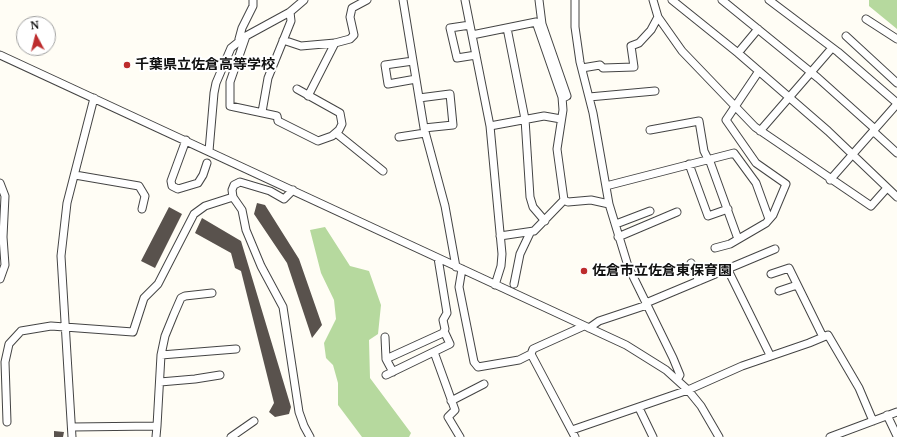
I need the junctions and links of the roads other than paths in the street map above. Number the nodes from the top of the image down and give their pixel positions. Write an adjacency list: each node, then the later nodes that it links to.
1 (253, 0): 21 (street)
2 (304, 0): 13 (street)
3 (367, 0): 24 (street)
4 (403, 0): 29 (street)
5 (465, 0): 16 (street)
6 (539, 0): 42 (street)
7 (575, 0): 30 (street)
8 (652, 0): 14 (street)
9 (672, 0): 26 (street)
10 (722, 0): 12 (street)
11 (769, 0): 25 (street)
12 (731, 3): 18 (street)
13 (290, 12): 21 (street); 23 (street)
14 (658, 17): 30 (street); 44 (street)
15 (866, 19): 22 (street)
16 (470, 25): 19 (street); 28 (street)
17 (507, 28): 19 (street); 42 (street); 46 (street)
18 (758, 29): 26 (street); 32 (street)
19 (472, 35): 28 (street)
20 (846, 36): 34 (street)
21 (244, 38): 45 (street); 56 (street)
22 (897, 39)
23 (283, 40): 24 (street); 45 (street)
24 (335, 43): 37 (street)
25 (832, 48): 32 (street); 43 (street)
26 (738, 53): 31 (street)
27 (0, 55): 40 (street)
28 (476, 55): 48 (street)
29 (413, 61): 33 (street); 33 (street)
30 (582, 68): 38 (street)
31 (759, 71): 39 (street); 44 (street)
32 (810, 72): 39 (street); 51 (street)
33 (416, 80): 41 (street)
34 (897, 83)
35 (297, 89): 37 (street)
36 (655, 91): 38 (street)
37 (308, 96): 53 (street)
38 (589, 97): 66 (street)
39 (789, 97): 52 (street); 58 (street)
40 (94, 98): 55 (street); 63 (street)
41 (419, 98): 49 (street); 49 (street)
42 (562, 98): 47 (street)
43 (897, 104): 51 (street)
44 (735, 108): 52 (street); 77 (street)
45 (262, 112): 53 (street)
46 (525, 119): 47 (street); 48 (street); 78 (street)
47 (560, 119): 71 (street)
48 (490, 126): 81 (street)
49 (424, 130): 54 (street); 88 (street)
50 (650, 130): 59 (street)
51 (874, 130): 57 (street); 58 (street)
52 (760, 131): 64 (street)
53 (336, 133): 62 (street)
54 (399, 137)
55 (186, 140): 56 (street); 60 (street)
56 (209, 151): 68 (street)
57 (897, 153)
58 (852, 155): 64 (street); 67 (street)
59 (708, 159): 61 (street); 74 (street); 77 (street)
60 (207, 163)
61 (689, 164): 66 (street); 74 (street)
62 (383, 171)
63 (75, 175): 73 (street); 99 (street)
64 (830, 180): 67 (street)
65 (0, 183): 91 (street)
66 (606, 186): 72 (street)
67 (888, 188): 70 (street)
68 (292, 190): 69 (street); 86 (street)
69 (233, 196): 99 (street); 129 (street)
70 (897, 197)
71 (564, 200): 72 (street); 78 (street)
72 (609, 204): 79 (street)
73 (142, 209)
74 (728, 209): 83 (street)
75 (650, 211): 79 (street)
76 (677, 212): 82 (street)
77 (769, 219): 83 (street)
78 (545, 221): 80 (street)
79 (616, 224): 82 (street)
80 (530, 233): 81 (street); 93 (street)
81 (500, 236): 94 (street)
82 (618, 236): 98 (street)
83 (738, 239): 84 (street)
84 (715, 248)
85 (775, 249): 89 (street)
86 (438, 258): 88 (street); 101 (street)
87 (691, 262): 92 (street)
88 (459, 268): 94 (street); 106 (street)
89 (727, 268): 92 (street); 108 (street)
90 (771, 274): 95 (street)
91 (0, 279)
92 (699, 281): 98 (street)
93 (514, 284)
94 (495, 285): 100 (street)
95 (798, 285): 96 (street); 103 (street)
96 (779, 291)
97 (212, 293): 107 (street)
98 (646, 304): 100 (street); 111 (street)
99 (66, 327): 120 (street); 123 (street)
100 (586, 327): 106 (street); 111 (street)
101 (444, 331): 105 (street); 109 (street)
102 (385, 337): 109 (street)
103 (823, 337): 108 (street); 119 (street)
104 (236, 349): 107 (street)
105 (434, 352): 109 (street); 115 (street)
106 (531, 354): 124 (street)
107 (162, 355): 112 (street)
108 (770, 355): 114 (street)
109 (386, 359)
110 (220, 375): 112 (street)
111 (677, 380): 114 (street)
112 (160, 382): 122 (street)
113 (484, 384): 115 (street)
114 (688, 390): 116 (street); 132 (street)
115 (451, 401): 130 (street)
116 (639, 408): 124 (street); 131 (street)
117 (897, 412): 118 (street)
118 (888, 415): 119 (street); 125 (street)
119 (873, 421): 133 (street)
120 (7, 422)
121 (254, 422): 128 (street)
122 (157, 426): 123 (street); 127 (street)
123 (72, 427): 126 (street)
124 (574, 434)
125 (897, 436)
126 (72, 437)
127 (156, 437)
128 (231, 437)
129 (310, 437)
130 (460, 437)
131 (653, 437)
132 (719, 437)
133 (830, 437)

